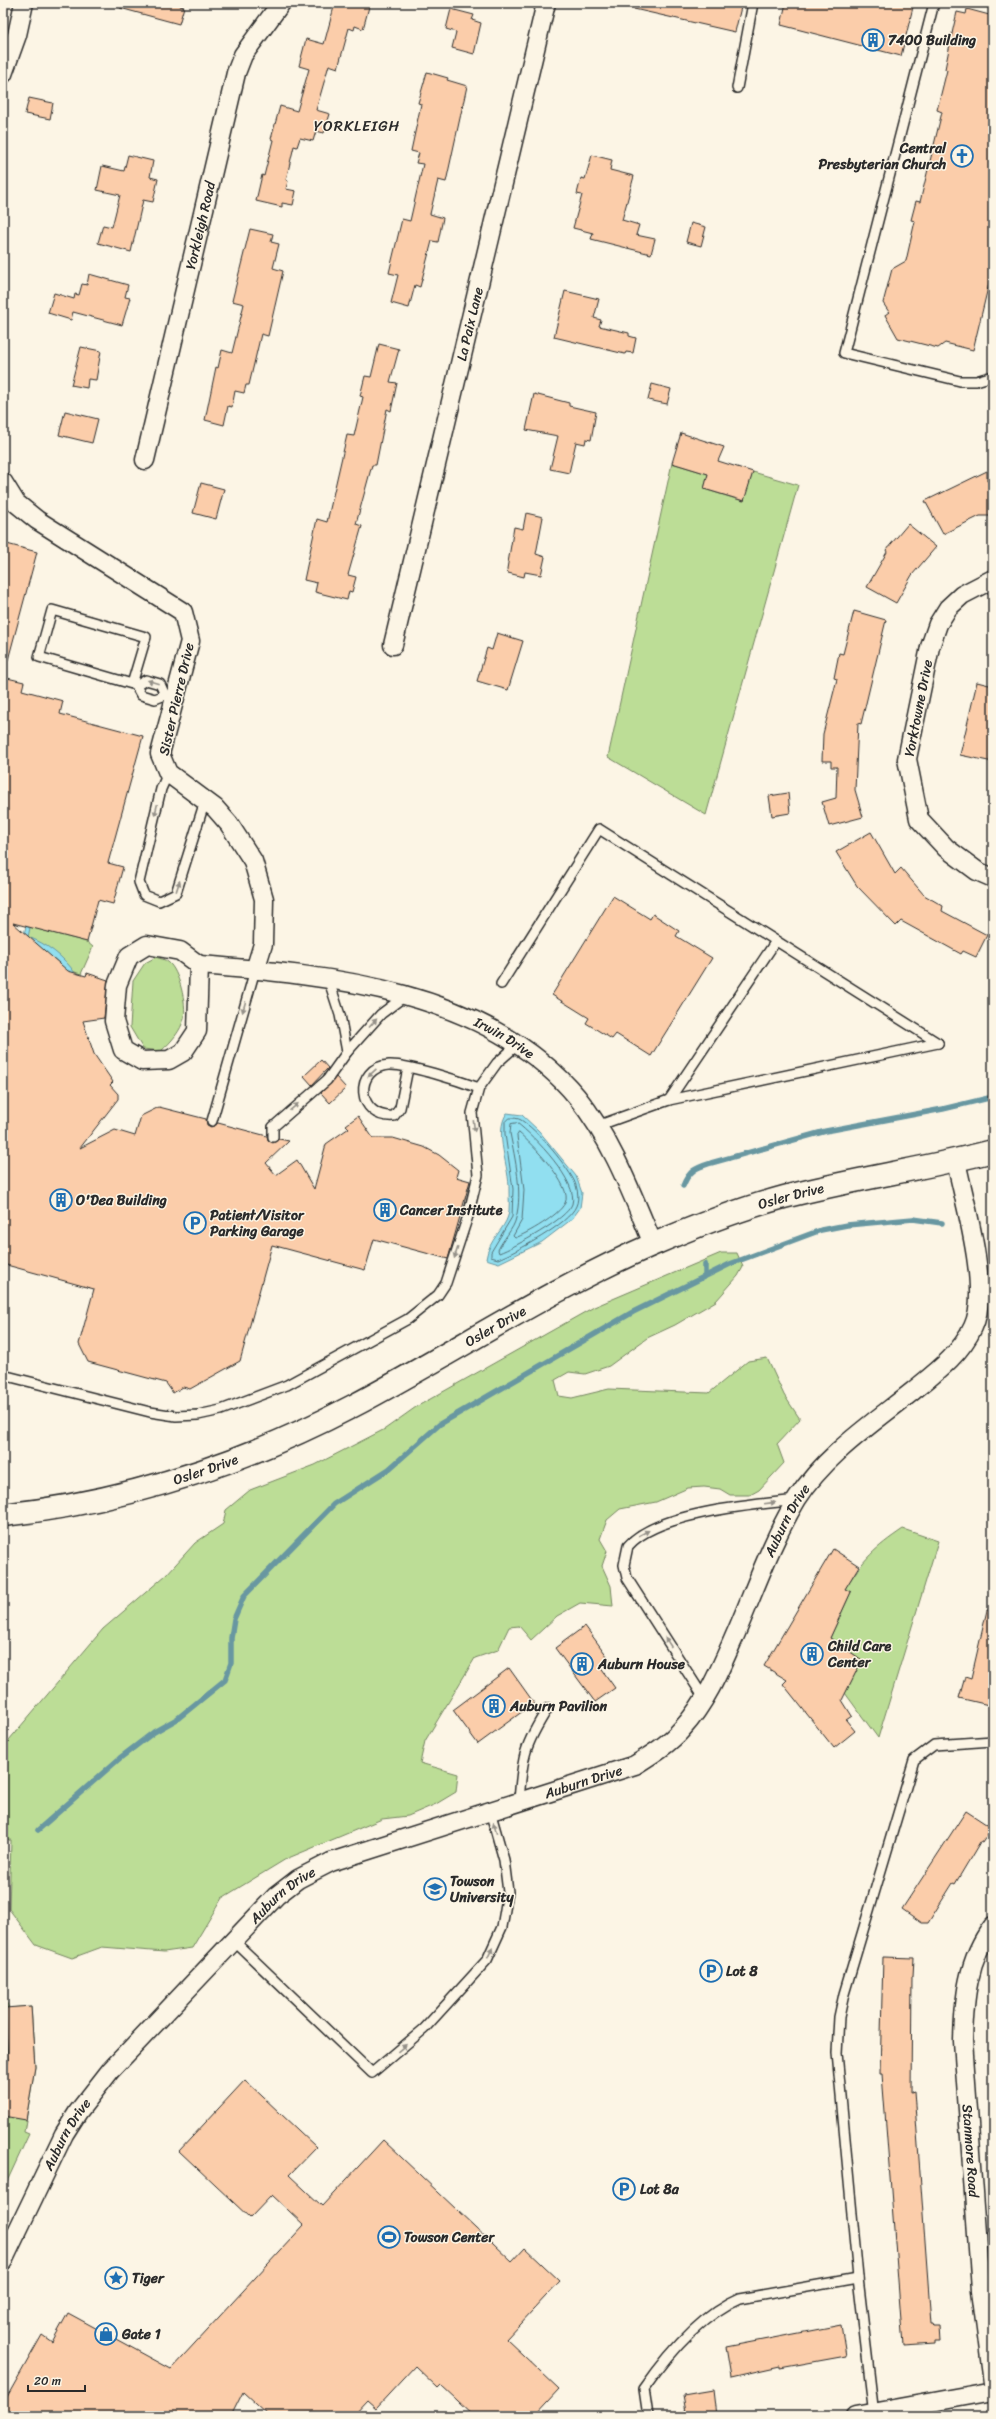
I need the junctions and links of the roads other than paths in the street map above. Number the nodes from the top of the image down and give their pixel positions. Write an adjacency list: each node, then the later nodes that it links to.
1 (24, 3): 6 (street)
2 (282, 3): 10 (street, Yorkleigh Road)
3 (546, 3): 13 (street, La Paix Lane)
4 (753, 3): 8 (lane)
5 (934, 3): 9 (lane)
6 (6, 56): 7 (street)
7 (3, 74)
8 (737, 88)
9 (993, 376)
10 (145, 460)
11 (3, 482): 15 (street, Sister Pierre Drive)
12 (993, 579): 18 (street, Yorktowne Drive)
13 (393, 645)
14 (134, 685): 14 (lane); 15 (lane); 15 (lane, one-way to 14)
15 (170, 697): 16 (street, Sister Pierre Drive)
16 (168, 773): 17 (street, Sister Pierre Drive); 17 (lane, one-way to 17)
17 (205, 801): 21 (street, Sister Pierre Drive)
18 (993, 878)
19 (776, 941): 23 (lane); 29 (lane); 29 (lane)
20 (200, 965): 20 (street); 21 (street, Irwin Drive)
21 (255, 970): 22 (street, Irwin Drive); 30 (lane, one-way to 30)
22 (328, 978): 24 (street, Irwin Drive); 26 (lane)
23 (501, 984)
24 (405, 996): 25 (street, Irwin Drive); 26 (lane, one-way to 24)
25 (517, 1045): 28 (lane); 31 (street, Irwin Drive)
26 (347, 1052): 32 (lane, one-way to 26)
27 (408, 1068): 27 (lane, one-way to 27); 28 (lane)
28 (479, 1088): 36 (lane, one-way to 36)
29 (669, 1100): 31 (lane)
30 (212, 1121)
31 (597, 1126): 35 (street, Irwin Drive)
32 (273, 1137)
33 (993, 1151): 34 (street, Osler Drive)
34 (956, 1161): 35 (street, Osler Drive); 37 (street, Auburn Drive)
35 (653, 1244): 38 (street, Osler Drive)
36 (3, 1375)
37 (797, 1500): 39 (street, Auburn Drive); 39 (lane, one-way to 37)
38 (3, 1515)
39 (704, 1698): 42 (street, Auburn Drive)
40 (548, 1708): 42 (lane)
41 (993, 1740): 47 (lane)
42 (519, 1802): 43 (street, Auburn Drive)
43 (490, 1811): 45 (street, Auburn Drive); 45 (lane, one-way to 43)
44 (993, 1926): 48 (street, Stanmore Road)
45 (234, 1941): 46 (street, Auburn Drive)
46 (3, 2261)
47 (858, 2278): 50 (lane); 51 (lane)
48 (993, 2382)
49 (993, 2391): 50 (street)
50 (874, 2414): 52 (street)
51 (648, 2416)
52 (856, 2416)

